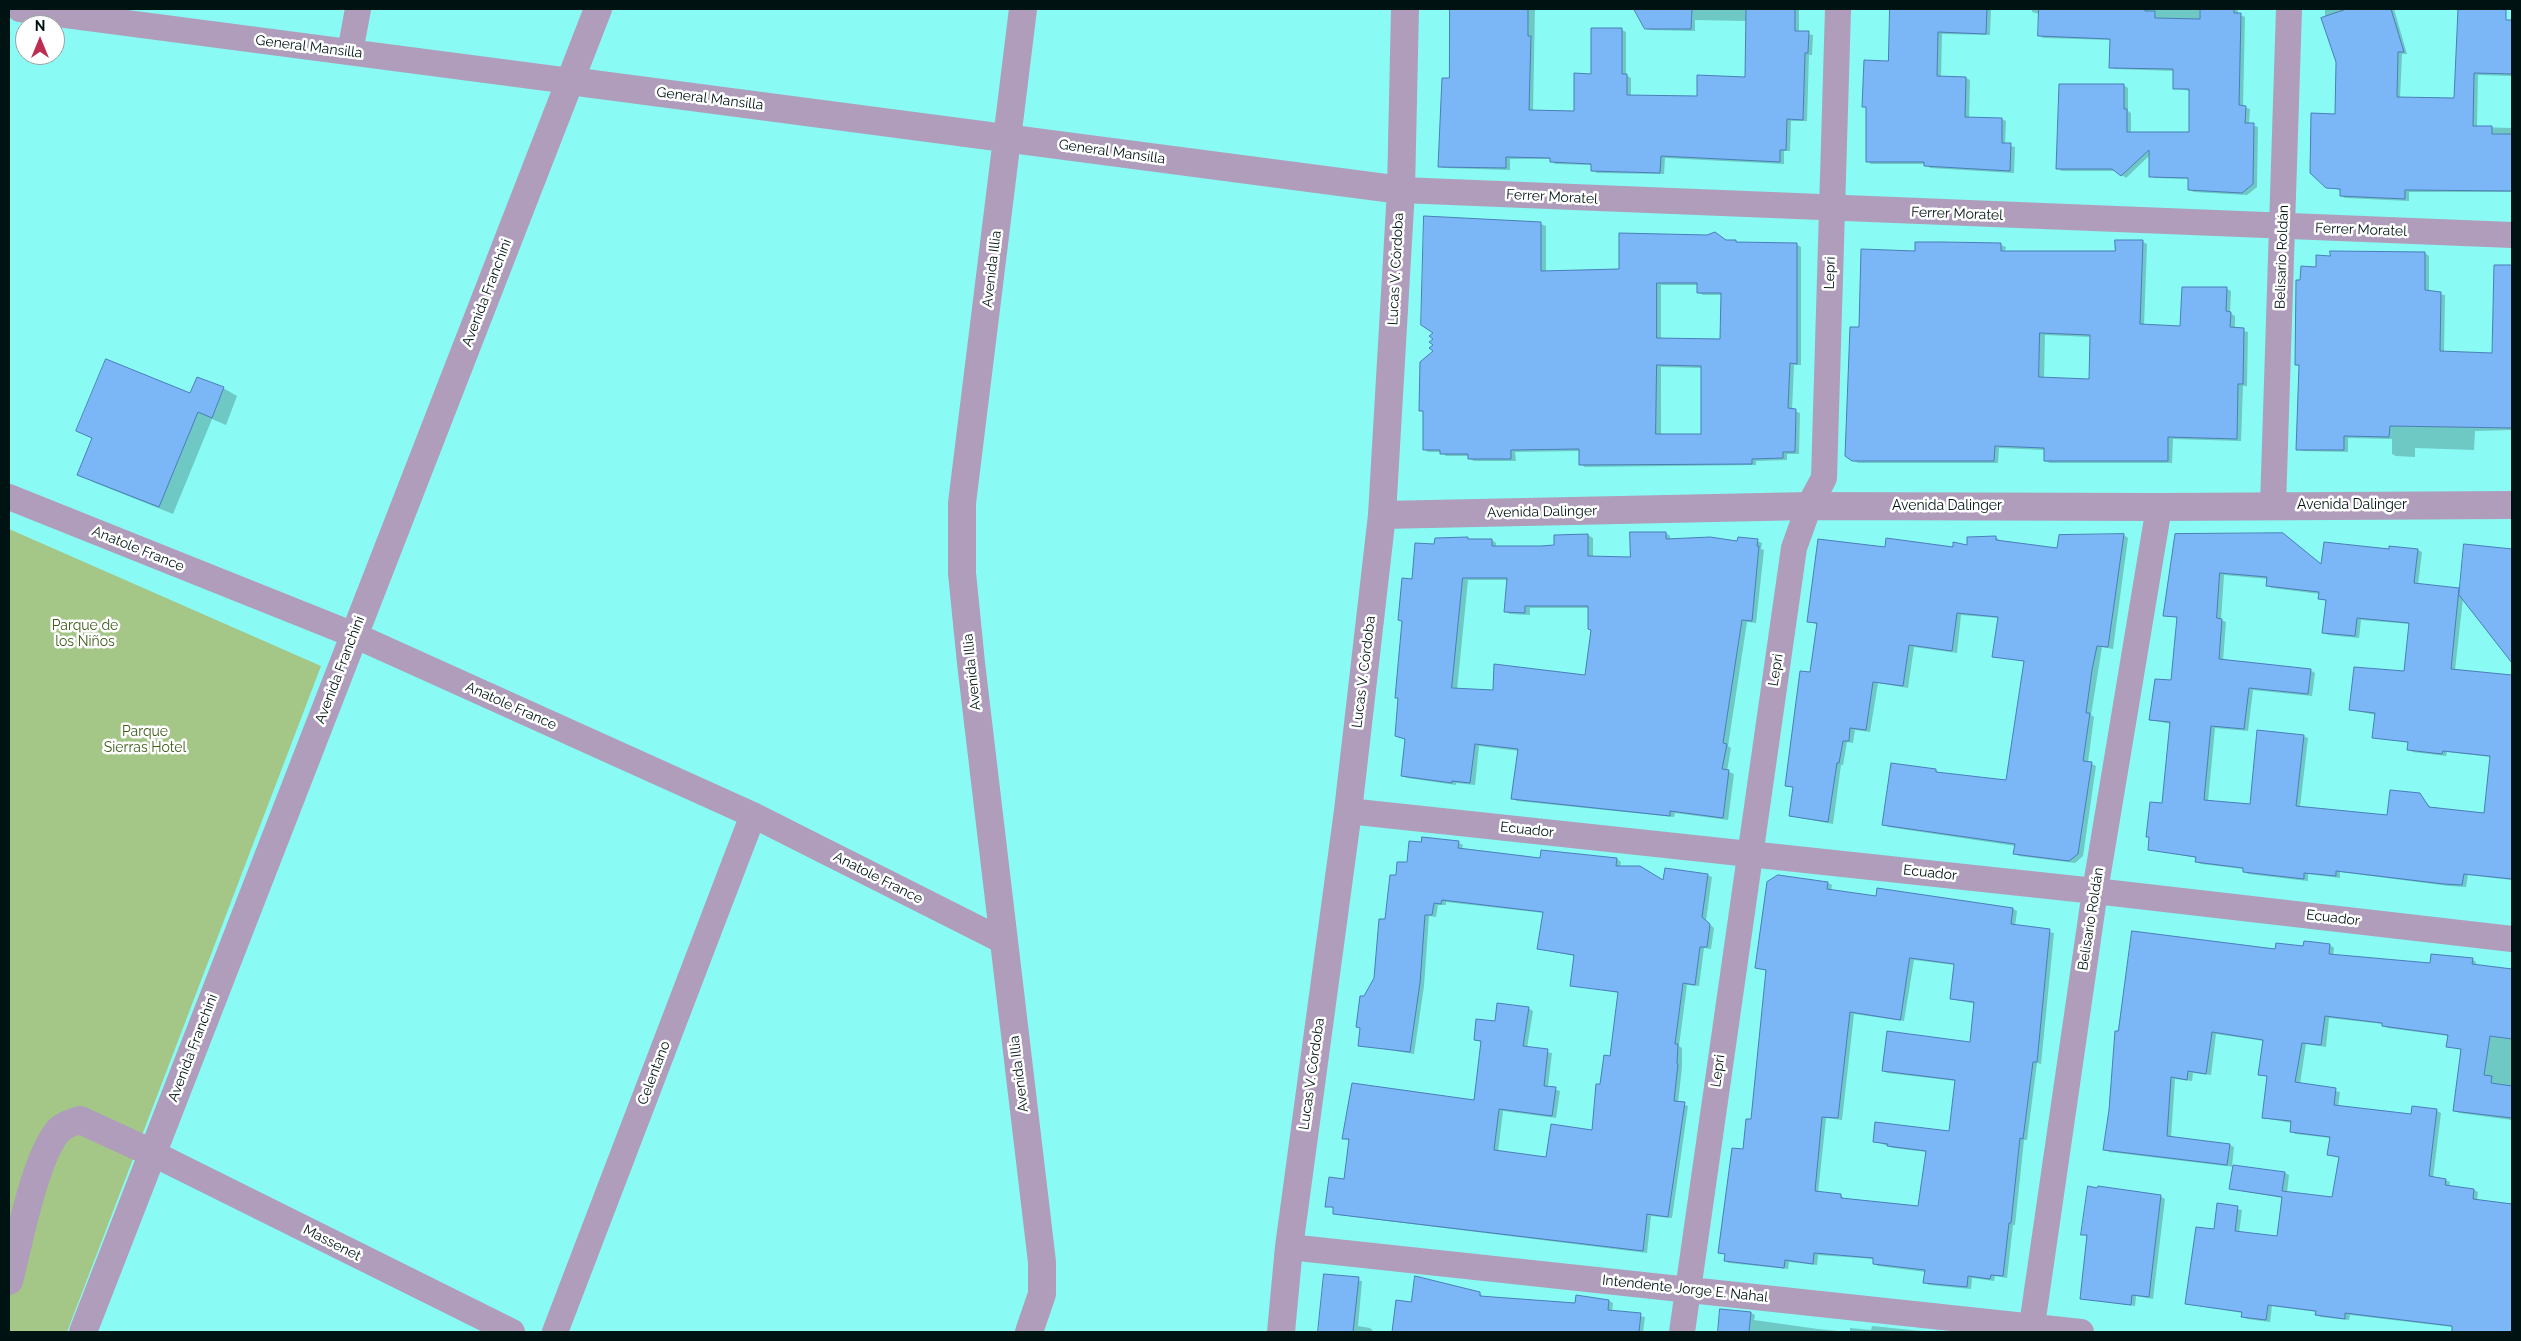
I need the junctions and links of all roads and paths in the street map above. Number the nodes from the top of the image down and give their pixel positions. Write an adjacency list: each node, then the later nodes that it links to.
1 (20, 9): 8 (street, General Mansilla)
2 (358, 9): 8 (street)
3 (598, 9): 9 (street, Avenida Franchini)
4 (1023, 9): 10 (street, Avenida Illia)
5 (1405, 9): 11 (street, Lucas V. Córdoba)
6 (1838, 9): 12 (street, Lepri)
7 (2289, 9): 13 (street, Belisario Roldán)
8 (350, 52): 9 (street, General Mansilla)
9 (570, 81): 10 (street, General Mansilla); 21 (street, Avenida Franchini)
10 (1009, 139): 11 (street, General Mansilla); 27 (street, Avenida Illia)
11 (1401, 190): 12 (street, Ferrer Moratel); 20 (street, Lucas V. Córdoba)
12 (1832, 209): 13 (street, Ferrer Moratel); 17 (street, Lepri)
13 (2283, 228): 14 (street, Ferrer Moratel); 18 (street, Belisario Roldán)
14 (2512, 235)
15 (9, 497): 21 (street, Anatole France)
16 (2512, 504): 18 (street, Avenida Dalinger)
17 (1808, 506): 19 (street, Avenida Dalinger); 20 (street, Avenida Dalinger); 24 (street, Lepri)
18 (2273, 506): 19 (street, Avenida Dalinger)
19 (2159, 507): 25 (street, Belisario Roldán)
20 (1382, 515): 22 (street, Lucas V. Córdoba)
21 (354, 635): 23 (street, Anatole France); 28 (street, Avenida Franchini)
22 (1348, 811): 24 (street, Ecuador); 29 (street, Lucas V. Córdoba)
23 (753, 815): 27 (street, Anatole France); 35 (street, Celentano)
24 (1749, 854): 25 (street, Ecuador); 31 (street, Lepri)
25 (2095, 891): 26 (street, Ecuador); 32 (street, Belisario Roldán)
26 (2512, 939)
27 (1003, 941): 36 (street, Avenida Illia)
28 (152, 1153): 30 (street); 33 (street, Avenida Franchini); 34 (street, Massenet)
29 (1289, 1247): 31 (street, Intendente Jorge E. Nahal); 37 (street, Lucas V. Córdoba)
30 (9, 1280)
31 (1686, 1289): 32 (street, Intendente Jorge E. Nahal); 38 (street, Lepri)
32 (2031, 1330): 39 (street, Intendente Jorge E. Nahal)
33 (83, 1332)
34 (512, 1332)
35 (555, 1332)
36 (1029, 1332)
37 (1281, 1332)
38 (1682, 1332)
39 (2081, 1332)

